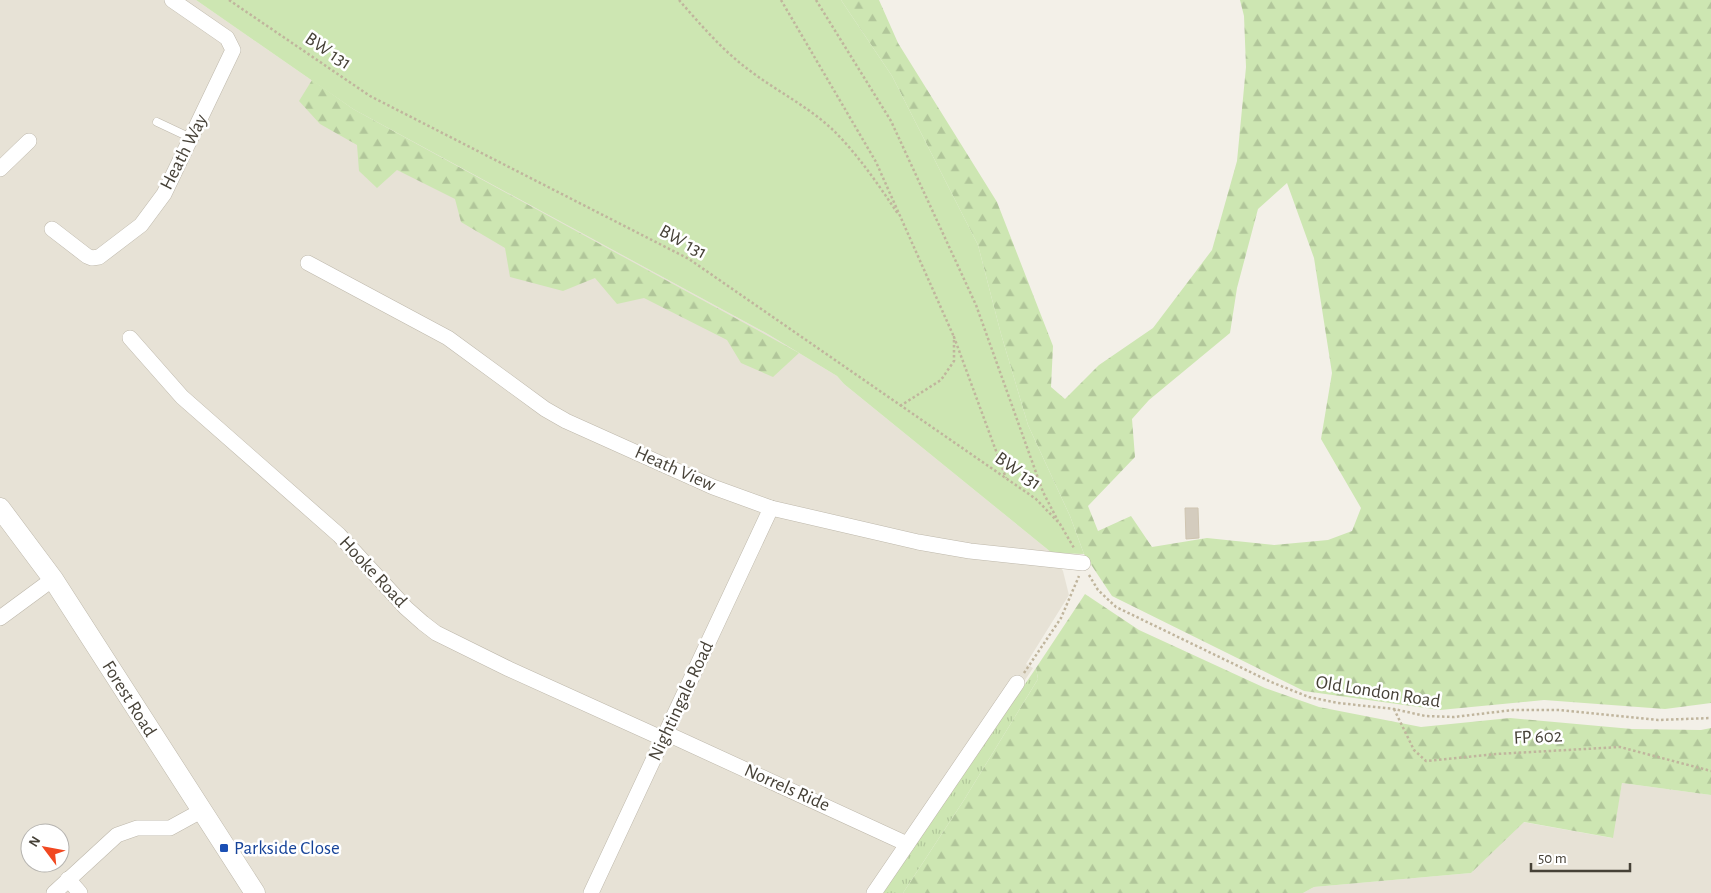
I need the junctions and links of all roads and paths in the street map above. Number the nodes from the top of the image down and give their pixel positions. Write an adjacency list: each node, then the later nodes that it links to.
1 (172, 0): 7 (street, Heath Way)
2 (229, 0): 15 (path, BW 131)
3 (679, 0): 10 (path)
4 (782, 0): 10 (path)
5 (816, 0): 19 (path)
6 (156, 122): 7 (lane)
7 (191, 138): 11 (street, Heath Way)
8 (29, 141): 9 (street)
9 (2, 164)
10 (902, 220): 13 (path)
11 (52, 229)
12 (308, 263): 18 (street, Heath View)
13 (954, 337): 15 (path); 16 (path)
14 (130, 338): 26 (street, Hooke Road)
15 (900, 406): 16 (path, BW 131)
16 (1006, 479): 19 (path, BW 131)
17 (0, 508): 21 (street, Forest Road)
18 (771, 508): 20 (street, Heath View); 26 (street, Nightingale Road)
19 (1060, 524): 20 (path, BW 131)
20 (1083, 563): 23 (path); 24 (path, Old London Road)
21 (53, 579): 22 (street); 28 (street, Forest Road)
22 (0, 618)
23 (1017, 683): 29 (street)
24 (1394, 708): 25 (path, Old London Road); 27 (path, FP 602)
25 (1711, 718)
26 (664, 736): 29 (street, Norrels Ride); 34 (street, Nightingale Road)
27 (1711, 771)
28 (200, 811): 30 (street); 33 (street, Forest Road)
29 (907, 844): 35 (street)
30 (68, 879): 31 (street); 32 (street)
31 (54, 893)
32 (80, 893)
33 (255, 893)
34 (591, 893)
35 (874, 893)

